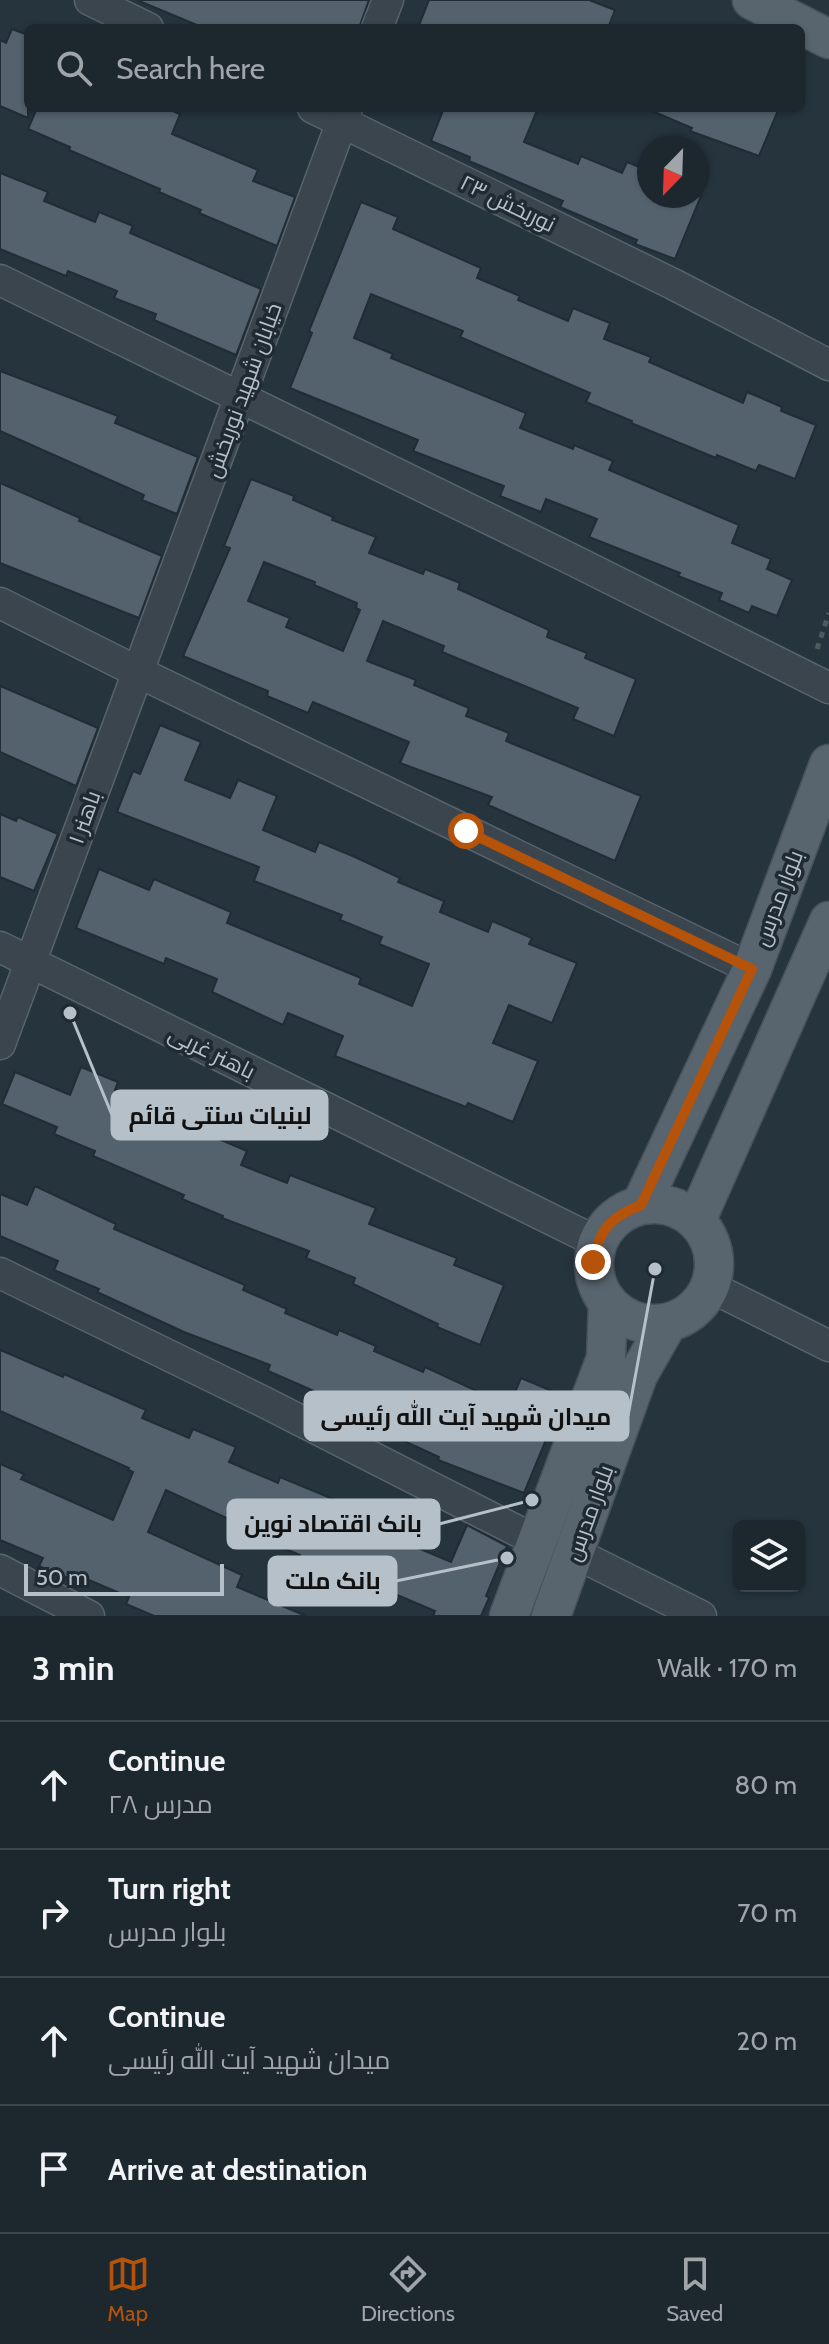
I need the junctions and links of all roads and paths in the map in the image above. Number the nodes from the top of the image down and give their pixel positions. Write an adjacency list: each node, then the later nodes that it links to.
1 (388, 0): 5 (street)
2 (752, 0): 6 (main road)
3 (92, 1): 4 (street)
4 (140, 24)
5 (379, 24)
6 (799, 24)
7 (805, 27): 8 (main road)
8 (829, 39)
9 (345, 115): 11 (street, نوربخش ۲۳); 12 (street, خیابان شهید نوربخش)
10 (0, 280): 12 (street)
11 (829, 365)
12 (240, 398): 16 (street, خیابان شهید نوربخش); 17 (street)
13 (0, 603): 16 (street)
14 (829, 613): 15 (path)
15 (816, 649)
16 (138, 672): 21 (street, باهنر ۱); 22 (street)
17 (829, 688)
18 (829, 764): 22 (main road, بلوار مدرس)
19 (829, 921): 25 (main road)
20 (0, 947): 21 (street, باهنر غربی)
21 (30, 961): 23 (street, باهنر ۱); 26 (street, باهنر غربی)
22 (752, 969): 24 (main road, بلوار مدرس)
23 (0, 1044)
24 (641, 1205): 25 (main road); 26 (main road)
25 (696, 1221): 28 (main road)
26 (597, 1242): 29 (main road)
27 (0, 1273): 32 (street)
28 (711, 1287): 30 (main road); 31 (street)
29 (608, 1303): 30 (main road); 32 (main road, بلوار مدرس)
30 (667, 1324): 33 (main road, بلوار مدرس)
31 (829, 1346)
32 (537, 1541): 36 (main road, بلوار مدرس)
33 (575, 1553): 37 (main road, بلوار مدرس); 38 (street)
34 (0, 1570): 35 (street)
35 (89, 1616)
36 (509, 1616)
37 (551, 1616)
38 (701, 1616)

